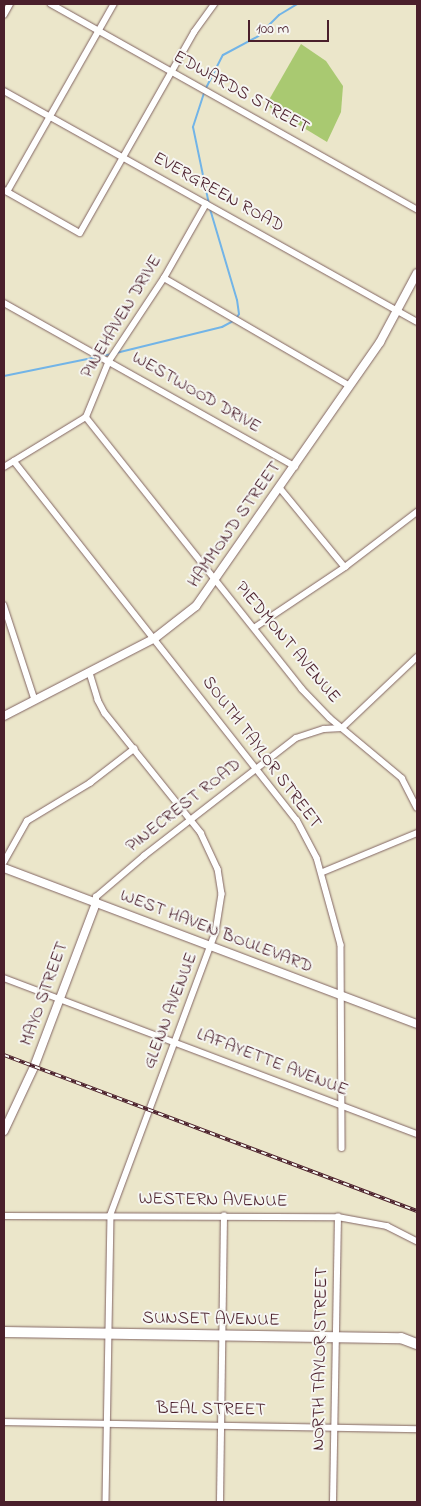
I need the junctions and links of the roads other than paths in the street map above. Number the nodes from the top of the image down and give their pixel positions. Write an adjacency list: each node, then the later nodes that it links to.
1 (10, 4): 5 (street)
2 (50, 4): 6 (street, EDWARDS STREET)
3 (114, 4): 6 (street)
4 (214, 4): 7 (street)
5 (4, 15)
6 (97, 30): 7 (street, EDWARDS STREET); 9 (street)
7 (173, 72): 10 (street); 13 (street, EDWARDS STREET)
8 (4, 91): 9 (street, EVERGREEN ROAD)
9 (49, 116): 10 (street, EVERGREEN ROAD); 11 (street)
10 (123, 157): 11 (street); 12 (street, EVERGREEN ROAD)
11 (5, 191)
12 (206, 204): 15 (street, PINEHAVEN DRIVE); 17 (street, EVERGREEN ROAD)
13 (417, 209)
14 (417, 273): 17 (street, HAMMOND STREET)
15 (164, 278): 19 (street, PINEHAVEN DRIVE); 20 (street)
16 (4, 303): 19 (street, WESTWOOD DRIVE)
17 (398, 312): 18 (street, EVERGREEN ROAD); 20 (street, HAMMOND STREET)
18 (417, 322)
19 (109, 361): 21 (street, PINEHAVEN DRIVE); 23 (street, WESTWOOD DRIVE)
20 (350, 386): 23 (street, HAMMOND STREET)
21 (86, 417): 22 (street); 28 (street, PIEDMONT AVENUE)
22 (14, 461): 24 (street); 31 (street, SOUTH TAYLOR STREET)
23 (295, 466): 25 (street, HAMMOND STREET)
24 (4, 467)
25 (280, 488): 27 (street); 28 (street, HAMMOND STREET)
26 (417, 512): 27 (street)
27 (345, 567): 30 (street)
28 (217, 581): 30 (street, PIEDMONT AVENUE); 31 (street, HAMMOND STREET)
29 (4, 605): 36 (street)
30 (254, 628): 38 (street, PIEDMONT AVENUE)
31 (155, 638): 35 (street, HAMMOND STREET); 40 (street, SOUTH TAYLOR STREET)
32 (417, 657): 34 (street)
33 (417, 662): 34 (street)
34 (410, 663): 38 (street)
35 (90, 673): 36 (street, HAMMOND STREET); 39 (street, GLENN AVENUE)
36 (35, 700): 37 (street, HAMMOND STREET)
37 (4, 716)
38 (342, 728): 40 (street, PINECREST ROAD); 41 (street, PIEDMONT AVENUE)
39 (134, 749): 42 (street, GLENN AVENUE); 44 (street)
40 (256, 768): 42 (street, PINECREST ROAD); 46 (street, SOUTH TAYLOR STREET)
41 (417, 807)
42 (192, 819): 47 (street, PINECREST ROAD); 48 (street, GLENN AVENUE)
43 (417, 833): 46 (street)
44 (4, 862)
45 (4, 868): 47 (street, WEST HAVEN BOULEVARD)
46 (323, 872): 50 (street, SOUTH TAYLOR STREET)
47 (96, 903): 48 (street, WEST HAVEN BOULEVARD); 51 (street, MAYO STREET)
48 (211, 946): 50 (street, WEST HAVEN BOULEVARD); 53 (street, GLENN AVENUE)
49 (4, 978): 51 (street, LAFAYETTE AVENUE)
50 (342, 996): 52 (street, WEST HAVEN BOULEVARD); 54 (street, SOUTH TAYLOR STREET)
51 (59, 999): 53 (street, LAFAYETTE AVENUE); 55 (street, MAYO STREET)
52 (417, 1024)
53 (176, 1042): 54 (street, LAFAYETTE AVENUE); 59 (street, GLENN AVENUE)
54 (341, 1104): 57 (street, LAFAYETTE AVENUE); 58 (street, SOUTH TAYLOR STREET)
55 (6, 1121): 56 (street, MAYO STREET)
56 (4, 1131)
57 (417, 1134)
58 (342, 1148)
59 (111, 1215): 60 (street, WESTERN AVENUE); 61 (street, WESTERN AVENUE); 65 (street, GLENN AVENUE)
60 (4, 1216)
61 (224, 1216): 62 (street, WESTERN AVENUE); 66 (street)
62 (338, 1217): 63 (street, WESTERN AVENUE); 67 (street, NORTH TAYLOR STREET)
63 (417, 1241)
64 (4, 1332): 65 (main road, SUNSET AVENUE)
65 (108, 1334): 66 (main road, SUNSET AVENUE); 70 (street, GLENN AVENUE)
66 (223, 1336): 67 (main road, SUNSET AVENUE); 71 (street)
67 (338, 1338): 68 (main road, SUNSET AVENUE); 72 (street, NORTH TAYLOR STREET)
68 (414, 1341)
69 (4, 1422): 70 (street, BEAL STREET)
70 (106, 1423): 71 (street, BEAL STREET); 74 (street, GLENN AVENUE)
71 (221, 1426): 72 (street, BEAL STREET); 75 (street)
72 (336, 1427): 73 (street, BEAL STREET); 76 (street, NORTH TAYLOR STREET)
73 (417, 1429)
74 (106, 1502)
75 (220, 1502)
76 (333, 1502)

